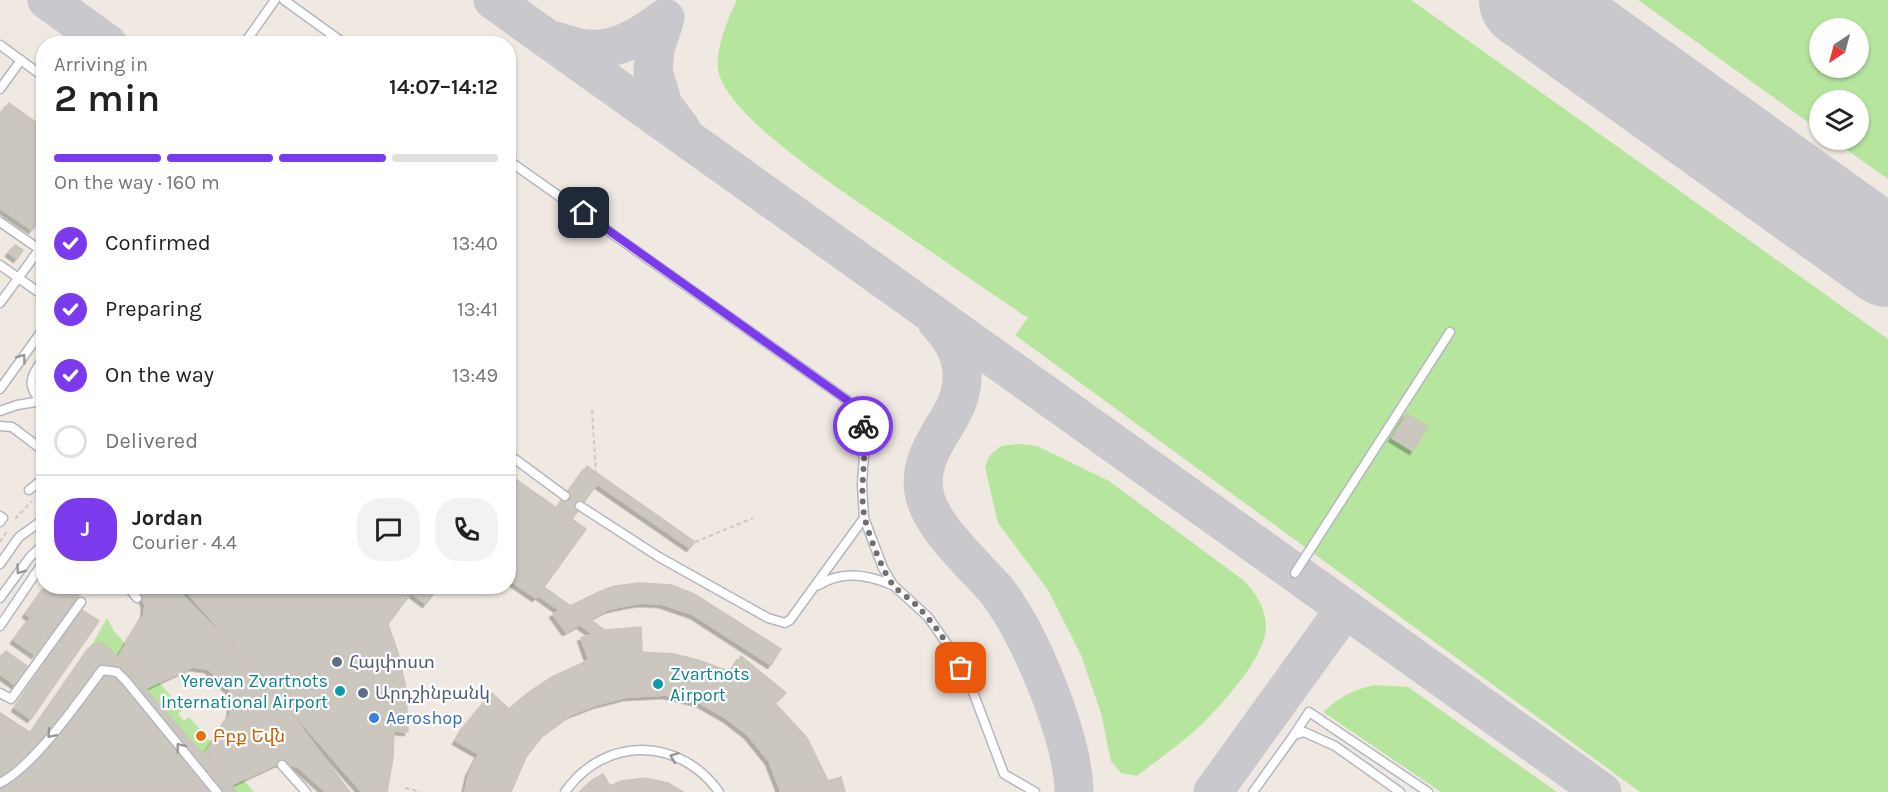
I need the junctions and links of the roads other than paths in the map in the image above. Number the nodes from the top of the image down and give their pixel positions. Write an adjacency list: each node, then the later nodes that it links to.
1 (275, 0): 3 (lane)
2 (284, 0): 4 (lane)
3 (250, 36)
4 (334, 36)
5 (0, 45): 6 (lane)
6 (21, 60): 7 (lane); 8 (lane)
7 (36, 71)
8 (0, 89)
9 (516, 166): 32 (lane)
10 (0, 222): 11 (lane)
11 (36, 243)
12 (36, 253): 14 (lane)
13 (0, 265): 14 (lane)
14 (18, 278): 15 (lane); 16 (lane)
15 (36, 290)
16 (0, 303)
17 (1450, 332): 38 (lane)
18 (36, 339): 20 (lane, one-way to 18)
19 (36, 368): 21 (lane)
20 (0, 388)
21 (36, 396)
22 (36, 403): 23 (lane)
23 (0, 411)
24 (0, 426): 25 (lane)
25 (36, 445)
26 (516, 460): 29 (lane)
27 (36, 484): 28 (lane)
28 (29, 490)
29 (565, 496)
30 (580, 506): 40 (lane)
31 (0, 516): 33 (lane)
32 (864, 518): 39 (lane); 40 (lane)
33 (0, 522)
34 (36, 525): 36 (lane)
35 (36, 551): 42 (lane, one-way to 42)
36 (0, 564)
37 (36, 573): 45 (lane)
38 (1295, 573)
39 (893, 585): 40 (lane); 55 (lane)
40 (814, 588)
41 (134, 594): 43 (lane)
42 (0, 598)
43 (137, 598)
44 (81, 602): 46 (lane)
45 (0, 626)
46 (0, 693)
47 (1294, 735): 50 (lane); 56 (lane); 59 (lane)
48 (282, 765): 52 (lane)
49 (0, 783): 51 (lane, one-way to 49)
50 (1388, 784): 57 (lane); 58 (lane)
51 (218, 792)
52 (306, 792)
53 (566, 792): 54 (lane, one-way to 53)
54 (719, 792)
55 (1035, 792)
56 (1253, 792)
57 (1382, 792)
58 (1400, 792)
59 (1428, 792)

